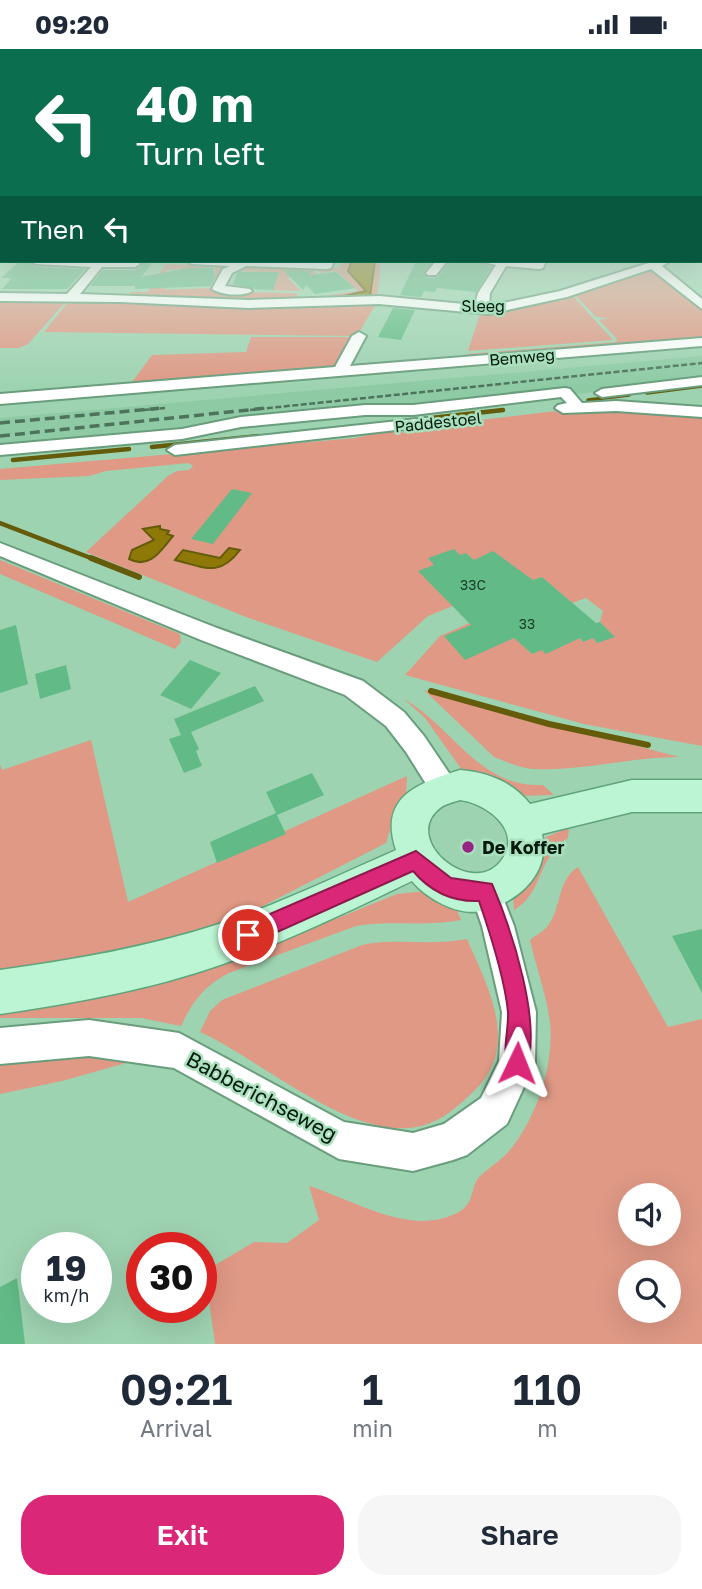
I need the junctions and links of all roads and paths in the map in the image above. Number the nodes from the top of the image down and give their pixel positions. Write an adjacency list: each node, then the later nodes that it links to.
1 (99, 266): 12 (street)
2 (235, 266): 8 (street)
3 (438, 266): 7 (street)
4 (501, 266): 14 (street)
5 (646, 266): 14 (street, Sleeg)
6 (654, 266): 13 (street)
7 (432, 274)
8 (207, 287): 9 (street); 10 (street)
9 (170, 289)
10 (355, 290)
11 (0, 297): 12 (street, Sleeg)
12 (71, 298): 14 (street, Sleeg)
13 (702, 305)
14 (480, 310)
15 (359, 336): 17 (street)
16 (702, 342): 17 (street, Bemweg)
17 (342, 372): 19 (street, Bemweg)
18 (702, 381): 20 (street)
19 (0, 399)
20 (574, 402): 21 (street, Paddestoel); 22 (street); 23 (street, Paddestoel)
21 (702, 412)
22 (0, 450)
23 (175, 450)
24 (0, 549): 25 (street)
25 (443, 787): 27 (main road); 28 (main road)
26 (702, 796): 27 (main road)
27 (521, 823): 29 (main road)
28 (416, 860): 29 (main road); 30 (main road)
29 (485, 891): 31 (street, Babberichseweg)
30 (0, 992)
31 (0, 1046)

